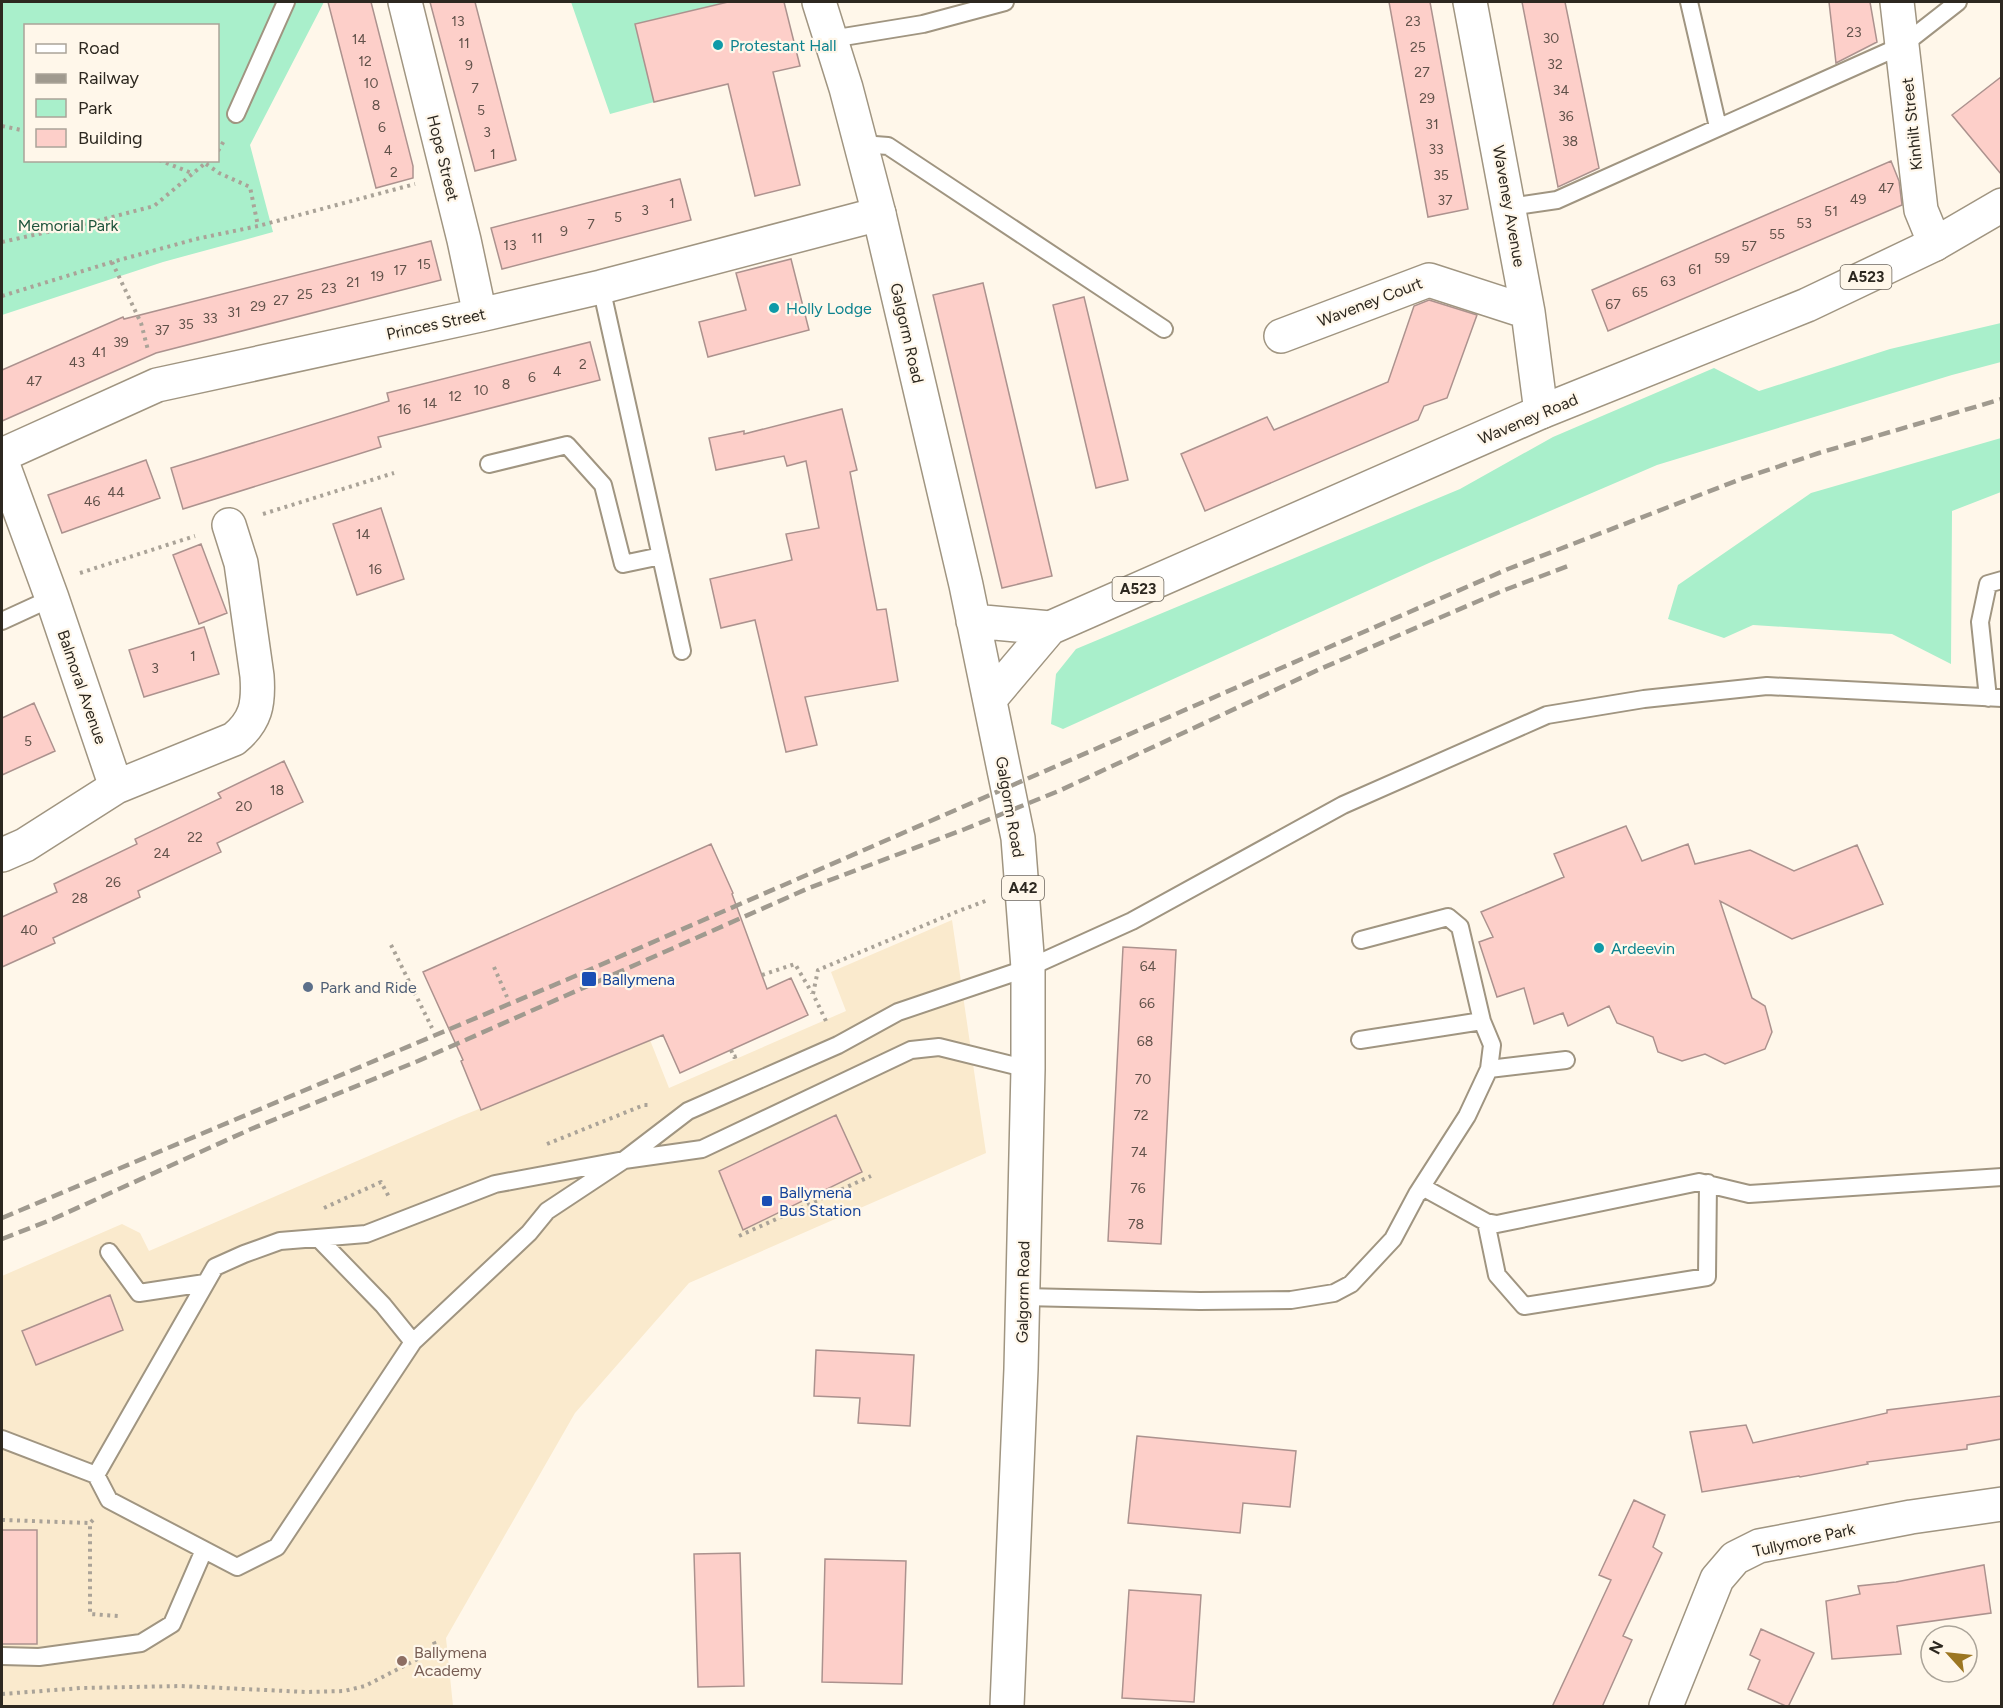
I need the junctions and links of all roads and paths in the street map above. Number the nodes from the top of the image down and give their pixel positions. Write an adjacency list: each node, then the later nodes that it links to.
1 (286, 2): 11 (lane)
2 (405, 2): 19 (street, Hope Street)
3 (819, 2): 9 (street, Galgorm Road / A42)
4 (1005, 2): 9 (lane)
5 (1470, 2): 21 (street, Waveney Avenue)
6 (1689, 2): 13 (lane)
7 (1897, 2): 10 (street, Kinhilt Street)
8 (1958, 2): 10 (lane)
9 (831, 39): 15 (street, Galgorm Road / A42)
10 (1903, 45): 13 (lane); 25 (street, Kinhilt Street)
11 (237, 114)
12 (2, 126): 14 (path)
13 (1718, 127): 21 (lane)
14 (24, 131)
15 (862, 144): 22 (street, Galgorm Road / A42); 31 (lane)
16 (164, 162): 18 (path)
17 (208, 162): 18 (path); 23 (path)
18 (194, 174): 24 (path)
19 (447, 175): 23 (path); 30 (street, Hope Street)
20 (2001, 205): 25 (street, Waveney Road / A523)
21 (1509, 207): 29 (street, Waveney Avenue)
22 (879, 214): 27 (street, Princes Street); 43 (street, Galgorm Road / A42)
23 (258, 226): 26 (path)
24 (2, 242)
25 (1935, 244): 34 (street, Waveney Road / A523)
26 (112, 262): 28 (path); 33 (path)
27 (602, 287): 30 (street, Princes Street); 39 (lane)
28 (2, 296)
29 (1528, 312): 32 (street, Waveney Court); 34 (street, Waveney Avenue)
30 (480, 315): 33 (street, Princes Street)
31 (1164, 329)
32 (1281, 336)
33 (157, 385): 35 (street, Princes Street)
34 (1541, 412): 44 (street, Waveney Road / A523)
35 (2, 455)
36 (2, 462): 41 (street, Balmoral Avenue)
37 (489, 464): 39 (lane)
38 (229, 525): 48 (street)
39 (661, 556): 45 (lane)
40 (2001, 580): 46 (lane)
41 (52, 598): 42 (lane); 48 (street, Balmoral Avenue)
42 (2, 621)
43 (974, 621): 44 (street, Waveney Road / A523); 47 (street, Galgorm Road / A42)
44 (1050, 628): 47 (street, Waveney Road / A523)
45 (682, 651)
46 (1994, 698): 54 (lane)
47 (990, 699): 50 (street, Galgorm Road / A42)
48 (116, 788): 49 (street)
49 (2, 855)
50 (1023, 888): 54 (street, Galgorm Road / A42); 56 (path)
51 (1361, 940): 58 (lane)
52 (391, 945): 59 (path)
53 (494, 967): 57 (path)
54 (1028, 968): 61 (lane); 63 (street, Galgorm Road / A42)
55 (762, 975): 56 (path)
56 (813, 994): 61 (path)
57 (507, 997)
58 (1482, 1021): 60 (lane); 64 (lane)
59 (432, 1028)
60 (1360, 1040)
61 (838, 1046): 65 (lane)
62 (1566, 1060): 64 (lane)
63 (1028, 1068): 67 (lane); 77 (street, Galgorm Road / A42)
64 (1489, 1069): 71 (lane)
65 (688, 1110): 66 (path); 67 (lane)
66 (540, 1146)
67 (624, 1160): 74 (lane); 78 (lane)
68 (871, 1176): 73 (path)
69 (2001, 1177): 70 (lane)
70 (1708, 1183): 72 (lane); 72 (lane)
71 (1417, 1194): 72 (lane); 77 (lane)
72 (1486, 1222)
73 (739, 1236)
74 (318, 1238): 76 (lane); 78 (lane)
75 (109, 1252): 76 (lane)
76 (205, 1283): 80 (lane)
77 (1023, 1297): 90 (street, Galgorm Road / A42)
78 (413, 1342): 85 (lane)
79 (2, 1439): 80 (lane)
80 (96, 1474): 81 (lane)
81 (109, 1500): 84 (path); 85 (lane)
82 (2001, 1504): 91 (street, Tullymore Park)
83 (2, 1520): 84 (path)
84 (90, 1523): 87 (path)
85 (204, 1550): 87 (lane)
86 (433, 1641): 89 (path)
87 (141, 1643): 88 (lane)
88 (2, 1656)
89 (2, 1694)
90 (1007, 1707)
91 (1666, 1707)

